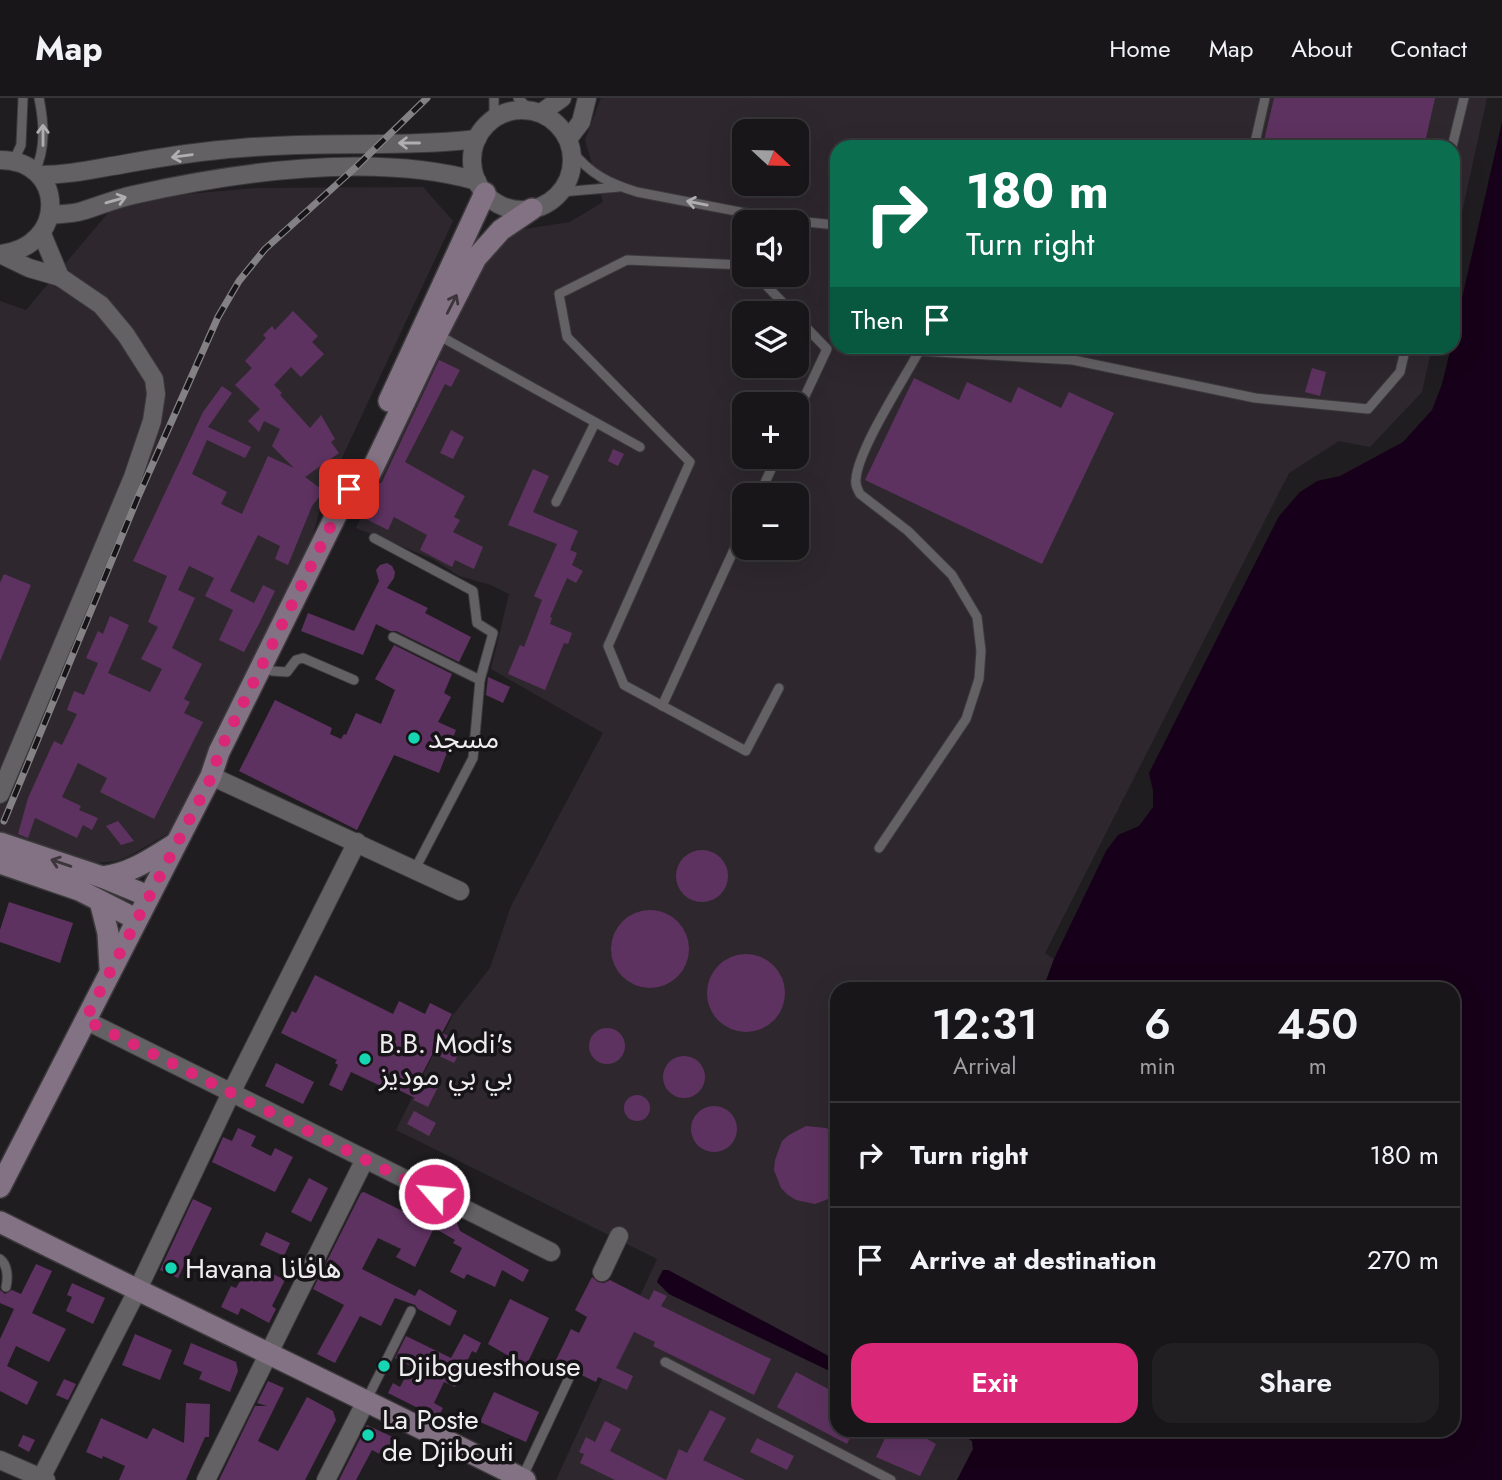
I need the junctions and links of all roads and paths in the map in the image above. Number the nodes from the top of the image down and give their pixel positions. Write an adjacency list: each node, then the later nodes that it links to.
1 (23, 98): 14 (lane)
2 (39, 98): 15 (lane, one-way to 2)
3 (494, 98): 9 (lane)
4 (562, 98): 8 (street)
5 (587, 98): 13 (street)
6 (1265, 98): 11 (lane)
7 (1464, 98): 12 (lane)
8 (530, 107): 9 (street); 13 (street)
9 (494, 119): 10 (street)
10 (477, 139): 15 (street, one-way to 15); 16 (street)
11 (1256, 140)
12 (1454, 140)
13 (570, 145): 17 (lane); 18 (street)
14 (7, 160): 15 (street)
15 (37, 173): 21 (street)
16 (481, 187): 19 (street); 21 (street, one-way to 16); 38 (main road)
17 (621, 187): 18 (lane); 20 (lane, one-way to 17)
18 (561, 191): 19 (street)
19 (532, 209): 31 (main road, one-way to 19)
20 (732, 212)
21 (50, 215): 24 (street)
22 (809, 223): 23 (lane)
23 (830, 224)
24 (42, 234): 25 (street); 27 (street)
25 (0, 254): 27 (street)
26 (732, 264): 48 (lane)
27 (60, 276): 50 (street)
28 (768, 287): 29 (lane)
29 (781, 301)
30 (809, 330): 35 (lane)
31 (437, 334): 36 (lane); 38 (main road)
32 (918, 354): 54 (lane)
33 (990, 354): 34 (lane)
34 (1404, 354)
35 (807, 392)
36 (595, 423): 37 (lane); 39 (lane)
37 (640, 447)
38 (359, 482): 42 (main road)
39 (556, 502)
40 (374, 538): 46 (lane)
41 (732, 554): 48 (lane)
42 (300, 602): 44 (main road); 49 (main road)
43 (393, 637): 46 (lane)
44 (272, 671): 45 (lane); 49 (main road)
45 (354, 680)
46 (480, 680): 56 (lane)
47 (779, 688): 48 (lane)
48 (662, 706)
49 (212, 774): 51 (street); 53 (main road)
50 (0, 794)
51 (357, 842): 56 (street); 64 (street)
52 (0, 843): 57 (main road, one-way to 52)
53 (175, 844): 57 (main road); 59 (main road)
54 (879, 848)
55 (0, 863): 60 (main road)
56 (415, 869): 58 (street)
57 (102, 877): 59 (main road)
58 (460, 891)
59 (148, 896): 61 (main road)
60 (100, 901): 61 (main road); 62 (main road)
61 (136, 919): 62 (main road)
62 (110, 972): 63 (main road)
63 (85, 1020): 64 (street); 66 (main road)
64 (231, 1093): 65 (street); 73 (street)
65 (365, 1159): 69 (street); 75 (street)
66 (0, 1187)
67 (0, 1222): 73 (main road)
68 (619, 1236): 71 (street)
69 (551, 1252)
70 (0, 1259): 72 (lane)
71 (602, 1272)
72 (6, 1287)
73 (137, 1290): 75 (main road); 80 (street)
74 (411, 1311): 78 (lane)
75 (270, 1352): 78 (main road); 82 (street)
76 (665, 1362): 84 (lane)
77 (570, 1376): 81 (lane)
78 (367, 1399): 81 (main road); 83 (street)
79 (0, 1460): 80 (street)
80 (42, 1479)
81 (524, 1479)
82 (206, 1480)
83 (326, 1480)
84 (891, 1480)

